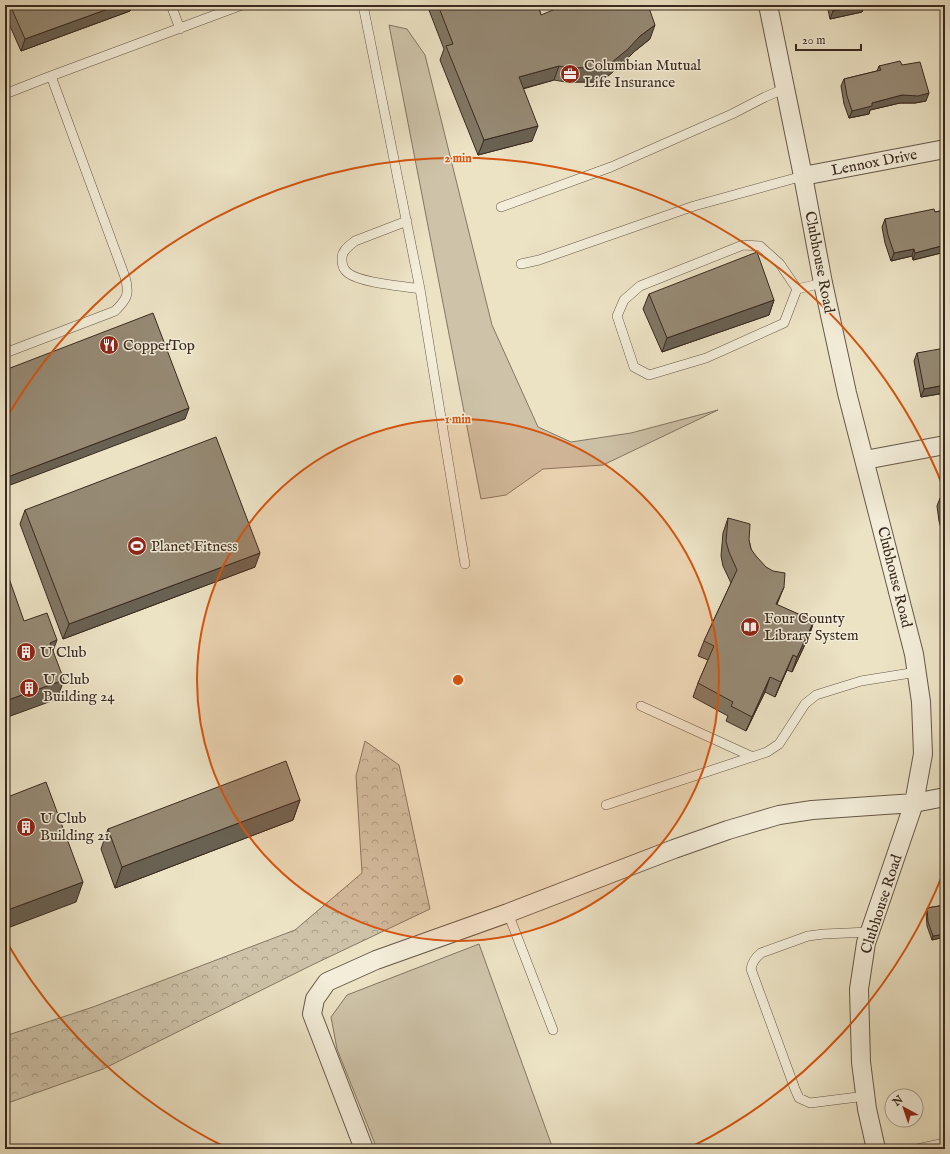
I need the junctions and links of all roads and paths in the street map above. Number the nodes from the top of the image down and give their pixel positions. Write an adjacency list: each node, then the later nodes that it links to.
1 (171, 5): 5 (lane)
2 (242, 5): 5 (lane)
3 (363, 5): 12 (lane)
4 (768, 5): 7 (street, Clubhouse Road)
5 (180, 28): 6 (lane)
6 (51, 76): 8 (lane); 17 (lane)
7 (786, 88): 10 (street, Clubhouse Road); 11 (lane)
8 (5, 94)
9 (945, 149): 10 (street, Lennox Drive)
10 (803, 176): 13 (lane); 14 (street, Clubhouse Road)
11 (501, 208)
12 (407, 222): 15 (lane); 15 (lane)
13 (521, 264)
14 (823, 283): 16 (lane); 19 (street, Clubhouse Road)
15 (420, 289): 20 (lane)
16 (797, 289): 16 (lane)
17 (5, 353)
18 (945, 445): 19 (street)
19 (865, 460): 21 (street, Clubhouse Road)
20 (465, 564)
21 (917, 672): 23 (lane); 25 (street, Clubhouse Road)
22 (641, 706): 23 (lane)
23 (753, 757): 26 (lane)
24 (945, 797): 25 (street)
25 (914, 803): 27 (street); 28 (street, Clubhouse Road)
26 (606, 805)
27 (508, 913): 29 (lane); 32 (street)
28 (870, 932): 30 (street, Clubhouse Road); 30 (lane)
29 (553, 1030)
30 (866, 1096): 33 (street, Clubhouse Road)
31 (945, 1143): 34 (lane)
32 (364, 1149)
33 (876, 1149)
34 (917, 1149)

